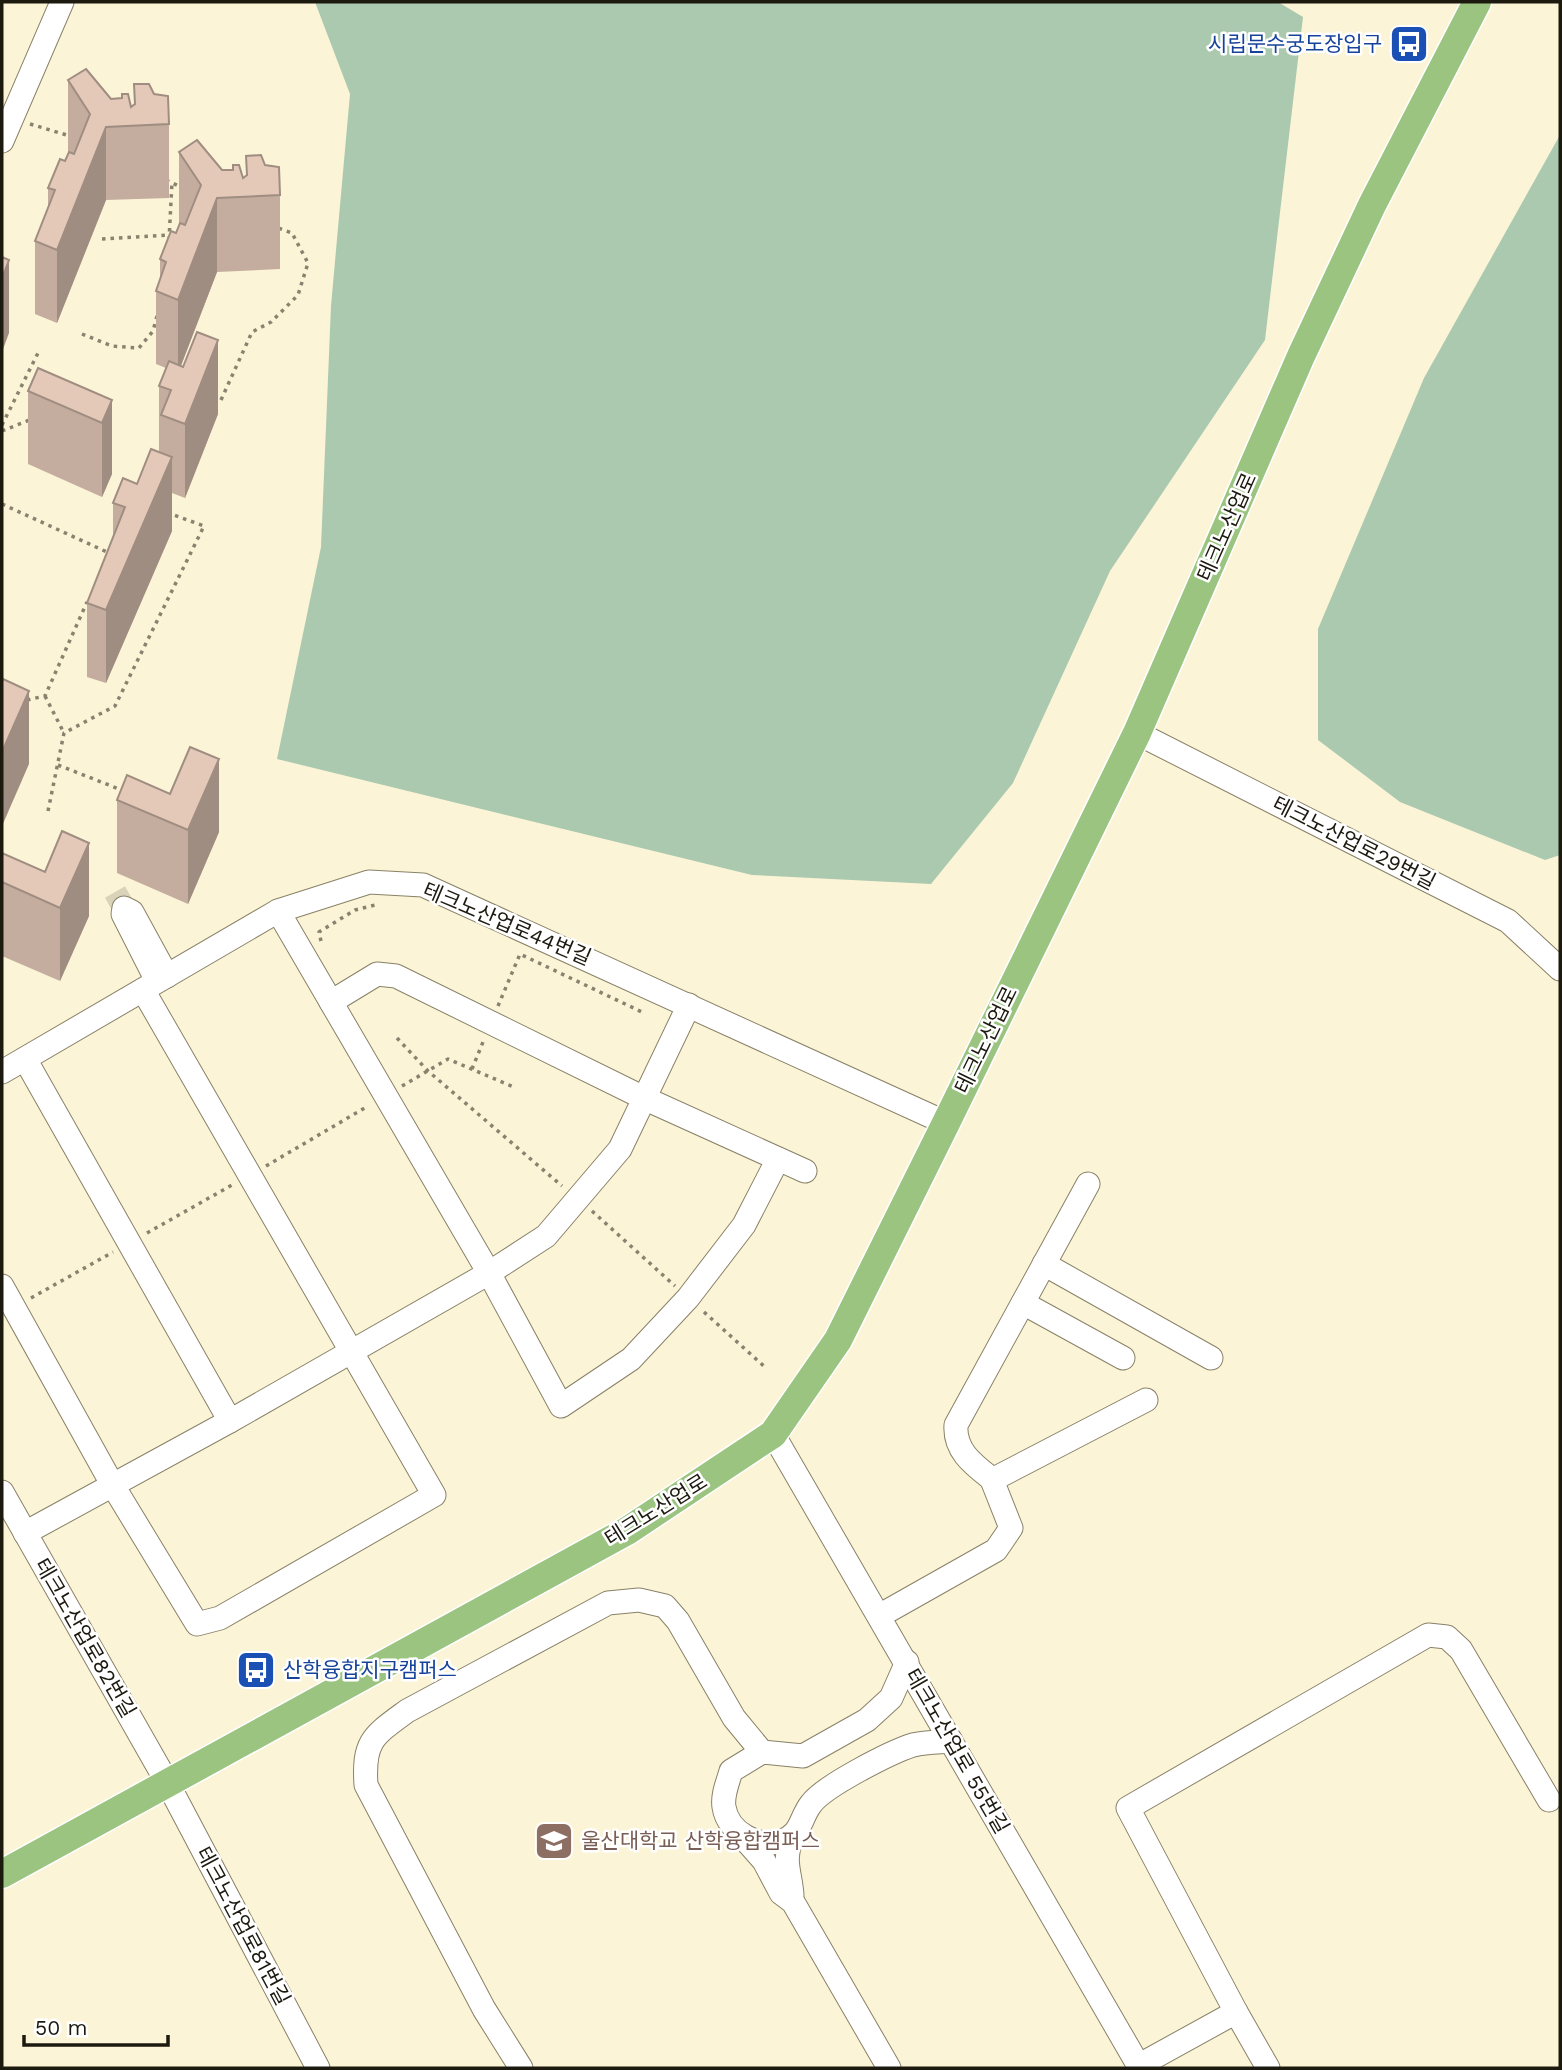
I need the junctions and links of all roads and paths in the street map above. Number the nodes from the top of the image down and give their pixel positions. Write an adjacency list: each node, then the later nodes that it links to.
1 (62, 2): 3 (street)
2 (1476, 2): 29 (main road, 테크노산업로)
3 (11, 118): 4 (path); 5 (street)
4 (76, 138)
5 (2, 141)
6 (160, 177): 7 (path)
7 (172, 182): 8 (path); 10 (path)
8 (192, 192)
9 (267, 223): 16 (path)
10 (169, 235): 11 (path); 12 (path)
11 (102, 239)
12 (169, 248)
13 (159, 308): 14 (path)
14 (82, 334)
15 (38, 353): 18 (path)
16 (221, 400)
17 (34, 419): 19 (path)
18 (2, 425)
19 (2, 431)
20 (2, 504): 23 (path)
21 (169, 513): 28 (path)
22 (114, 542): 23 (path)
23 (109, 553): 24 (path)
24 (104, 565)
25 (88, 601): 26 (path)
26 (45, 696): 27 (path); 28 (path)
27 (23, 701)
28 (64, 733): 30 (path)
29 (1137, 733): 38 (street, 테크노산업로29번길); 48 (main road, 테크노산업로)
30 (58, 765): 31 (path); 32 (path)
31 (130, 794)
32 (48, 811)
33 (386, 902): 36 (path)
34 (278, 911): 39 (street, 테크노산업로44번길); 40 (street); 41 (street, 테크노산업로44번길)
35 (508, 948): 37 (path)
36 (323, 949)
37 (520, 954): 42 (path); 43 (path)
38 (1560, 969)
39 (156, 982): 45 (street, 테크노산업로44번길); 58 (street)
40 (331, 1002): 47 (street); 54 (street)
41 (689, 1005): 47 (street); 48 (street, 테크노산업로44번길)
42 (496, 1011)
43 (644, 1013)
44 (397, 1038): 52 (path)
45 (25, 1059): 46 (street, 테크노산업로44번길); 63 (street)
46 (2, 1072)
47 (646, 1100): 49 (street); 52 (street)
48 (946, 1123): 64 (main road, 테크노산업로)
49 (778, 1159): 50 (street); 56 (street)
50 (804, 1171)
51 (1088, 1184): 53 (street)
52 (578, 1198): 54 (street); 56 (path)
53 (1044, 1264): 57 (street); 60 (street)
54 (489, 1273): 56 (street); 58 (street)
55 (2, 1286): 66 (street)
56 (688, 1298): 61 (path)
57 (1023, 1303): 59 (street); 65 (street)
58 (348, 1351): 63 (street); 66 (street)
59 (1123, 1358)
60 (1211, 1358)
61 (766, 1368)
62 (1146, 1400): 65 (street)
63 (230, 1421): 66 (street)
64 (773, 1434): 69 (street, 테크노산업로 55번길); 75 (main road, 테크노산업로)
65 (993, 1480): 69 (street)
66 (112, 1484): 68 (street)
67 (2, 1492): 68 (street, 테크노산업로82번길)
68 (25, 1534): 75 (street, 테크노산업로82번길)
69 (879, 1616): 70 (street, 테크노산업로 55번길)
70 (907, 1662): 72 (street, 테크노산업로 55번길); 73 (street)
71 (734, 1718): 73 (street); 74 (street); 84 (street)
72 (951, 1741): 78 (street); 82 (street, 테크노산업로 55번길)
73 (762, 1752): 74 (street)
74 (732, 1771): 77 (street)
75 (168, 1784): 79 (main road, 테크노산업로); 83 (street, 테크노산업로81번길)
76 (1549, 1800): 81 (street)
77 (740, 1834): 78 (street); 80 (street)
78 (793, 1835): 80 (street)
79 (2, 1874)
80 (793, 1902): 85 (street)
81 (1236, 2011): 82 (street); 86 (street)
82 (1139, 2067)
83 (318, 2068)
84 (521, 2068)
85 (889, 2068)
86 (1268, 2068)

